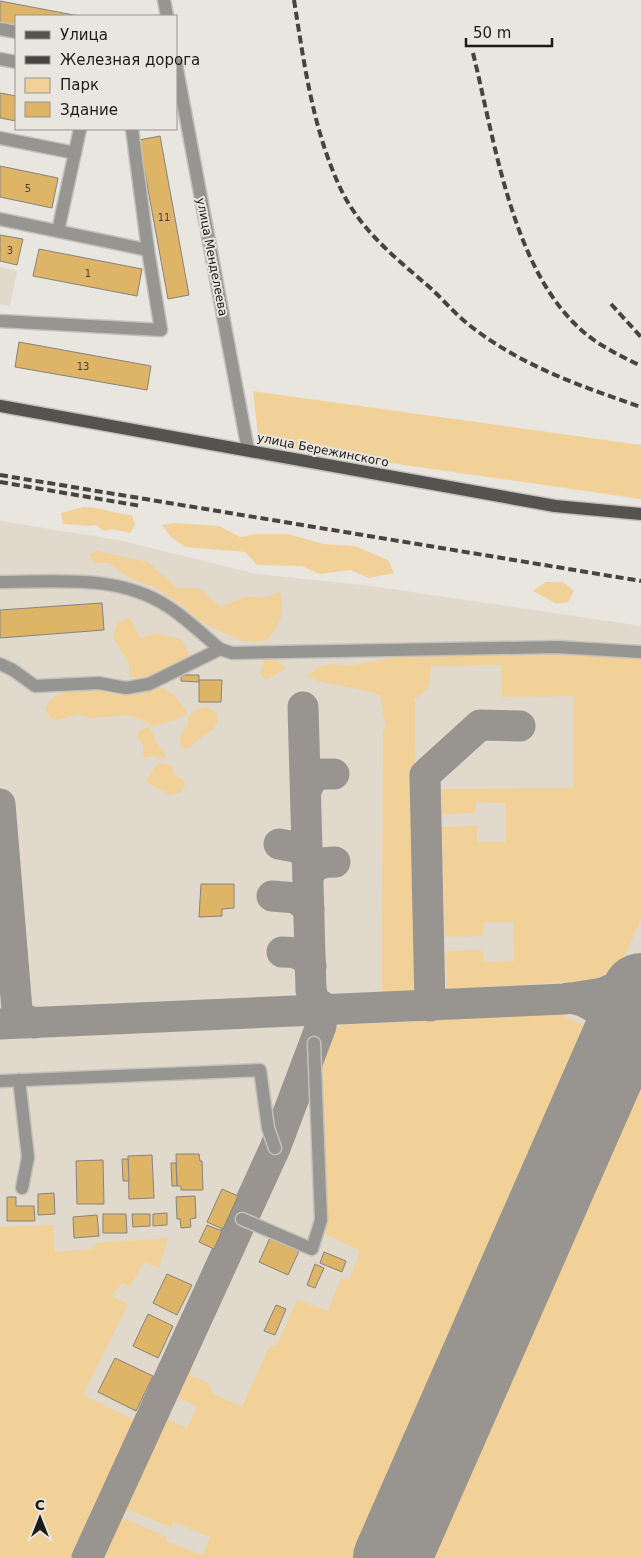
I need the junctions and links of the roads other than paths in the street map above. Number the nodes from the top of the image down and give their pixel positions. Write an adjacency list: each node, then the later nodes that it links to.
1 (164, 0): 2 (street)
2 (167, 15)
3 (0, 29): 4 (street)
4 (15, 32)
5 (0, 58): 6 (street)
6 (15, 62)
7 (178, 75): 17 (street, улица Менделеева)
8 (80, 130): 11 (street)
9 (132, 130): 14 (street)
10 (0, 138): 11 (street)
11 (75, 153): 13 (street)
12 (0, 219): 13 (street)
13 (58, 231): 14 (street)
14 (148, 250): 15 (street)
15 (0, 321)
16 (0, 406): 17 (main road, улица Бережинского)
17 (248, 450): 18 (main road, улица Бережинского)
18 (641, 514)
19 (0, 582): 20 (street)
20 (220, 649): 21 (street); 22 (street)
21 (641, 652)
22 (0, 664)
23 (314, 1043): 28 (street)
24 (19, 1080): 25 (street); 26 (street); 27 (street)
25 (0, 1081)
26 (275, 1148)
27 (22, 1188)
28 (242, 1219)

